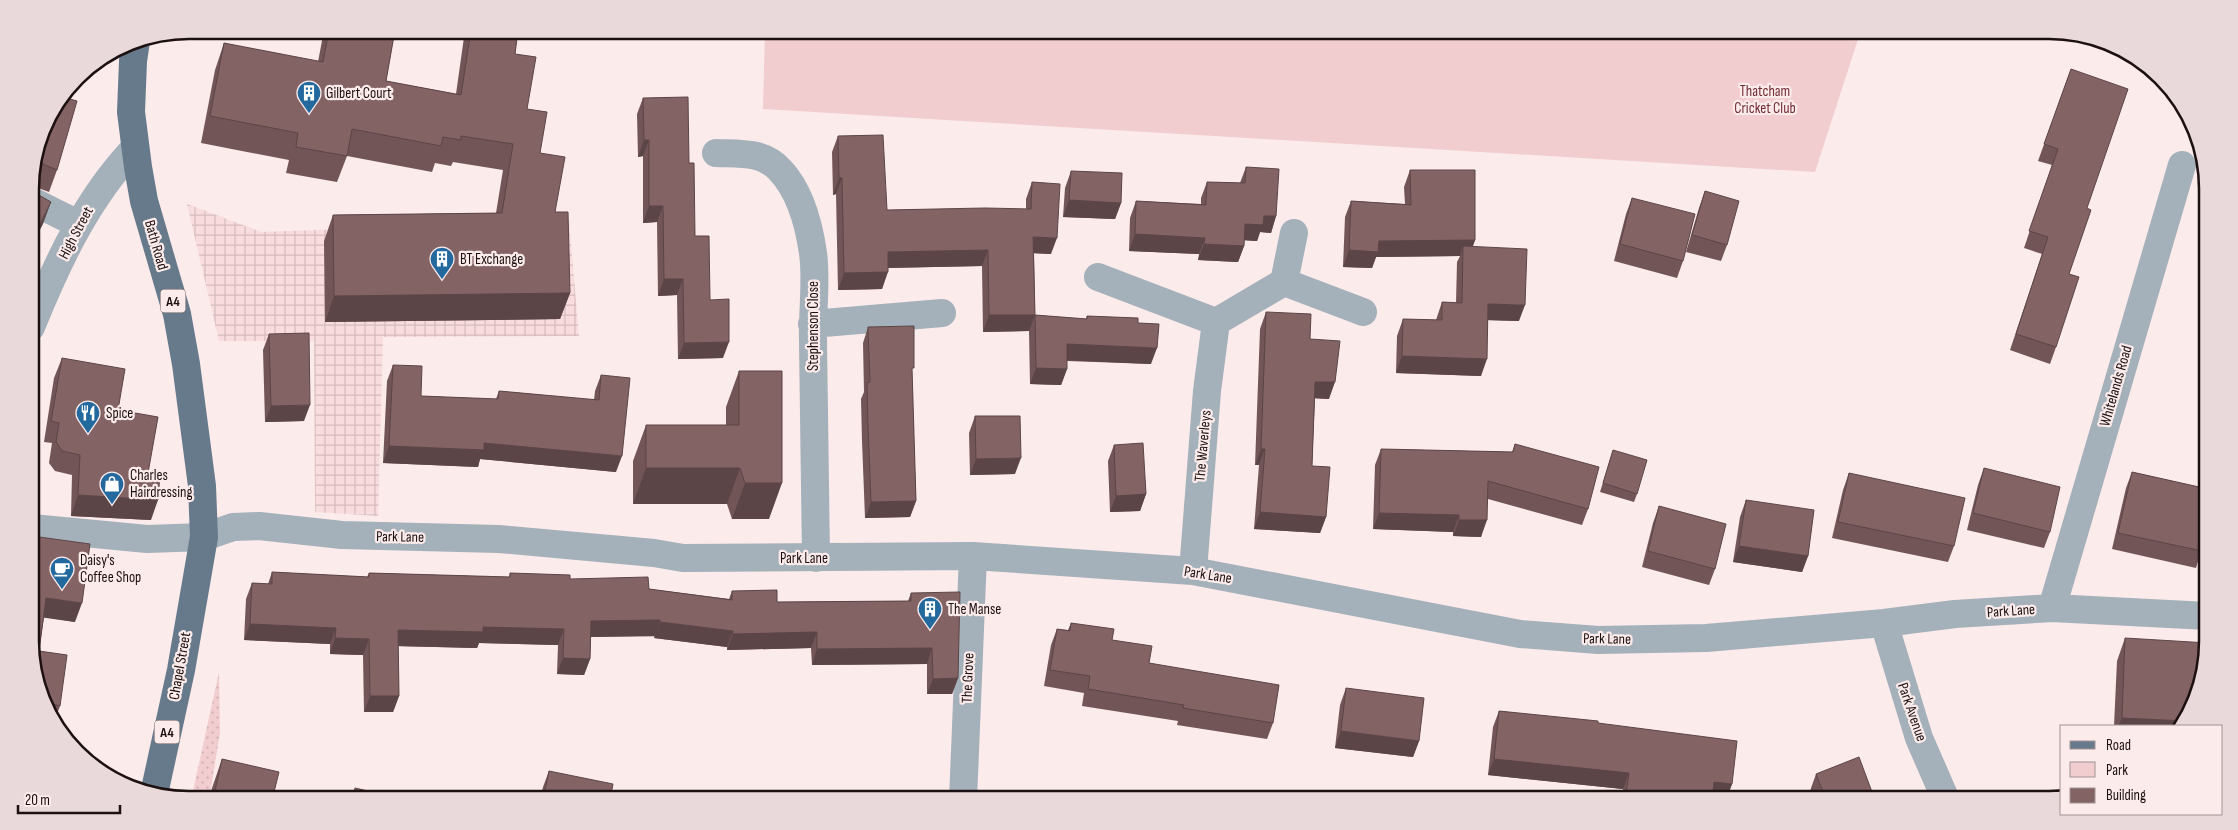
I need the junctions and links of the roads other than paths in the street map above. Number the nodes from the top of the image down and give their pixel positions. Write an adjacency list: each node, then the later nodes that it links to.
1 (135, 49): 2 (main road, Bath Road / A4)
2 (135, 148): 6 (street, High Street); 16 (main road, Bath Road / A4)
3 (716, 153): 14 (street, Stephenson Close)
4 (2182, 165): 20 (street, Whitelands Road)
5 (39, 204): 6 (street)
6 (78, 224): 10 (street, High Street)
7 (1294, 233): 9 (street)
8 (1098, 277): 13 (street)
9 (1284, 282): 11 (street); 13 (street)
10 (39, 309)
11 (1363, 312)
12 (942, 313): 14 (street)
13 (1216, 322): 19 (street, The Waverleys)
14 (812, 324): 18 (street, Stephenson Close)
15 (39, 529): 16 (street)
16 (204, 537): 18 (street, Park Lane); 23 (main road, Chapel Street / A4)
17 (973, 556): 18 (street, Park Lane); 19 (street, Park Lane); 24 (street, The Grove)
18 (816, 558)
19 (1193, 571): 22 (street, Park Lane)
20 (2052, 608): 21 (street, Park Lane); 22 (street, Park Lane)
21 (2199, 616)
22 (1884, 623): 25 (street, Park Avenue)
23 (156, 787)
24 (963, 791)
25 (1942, 791)

